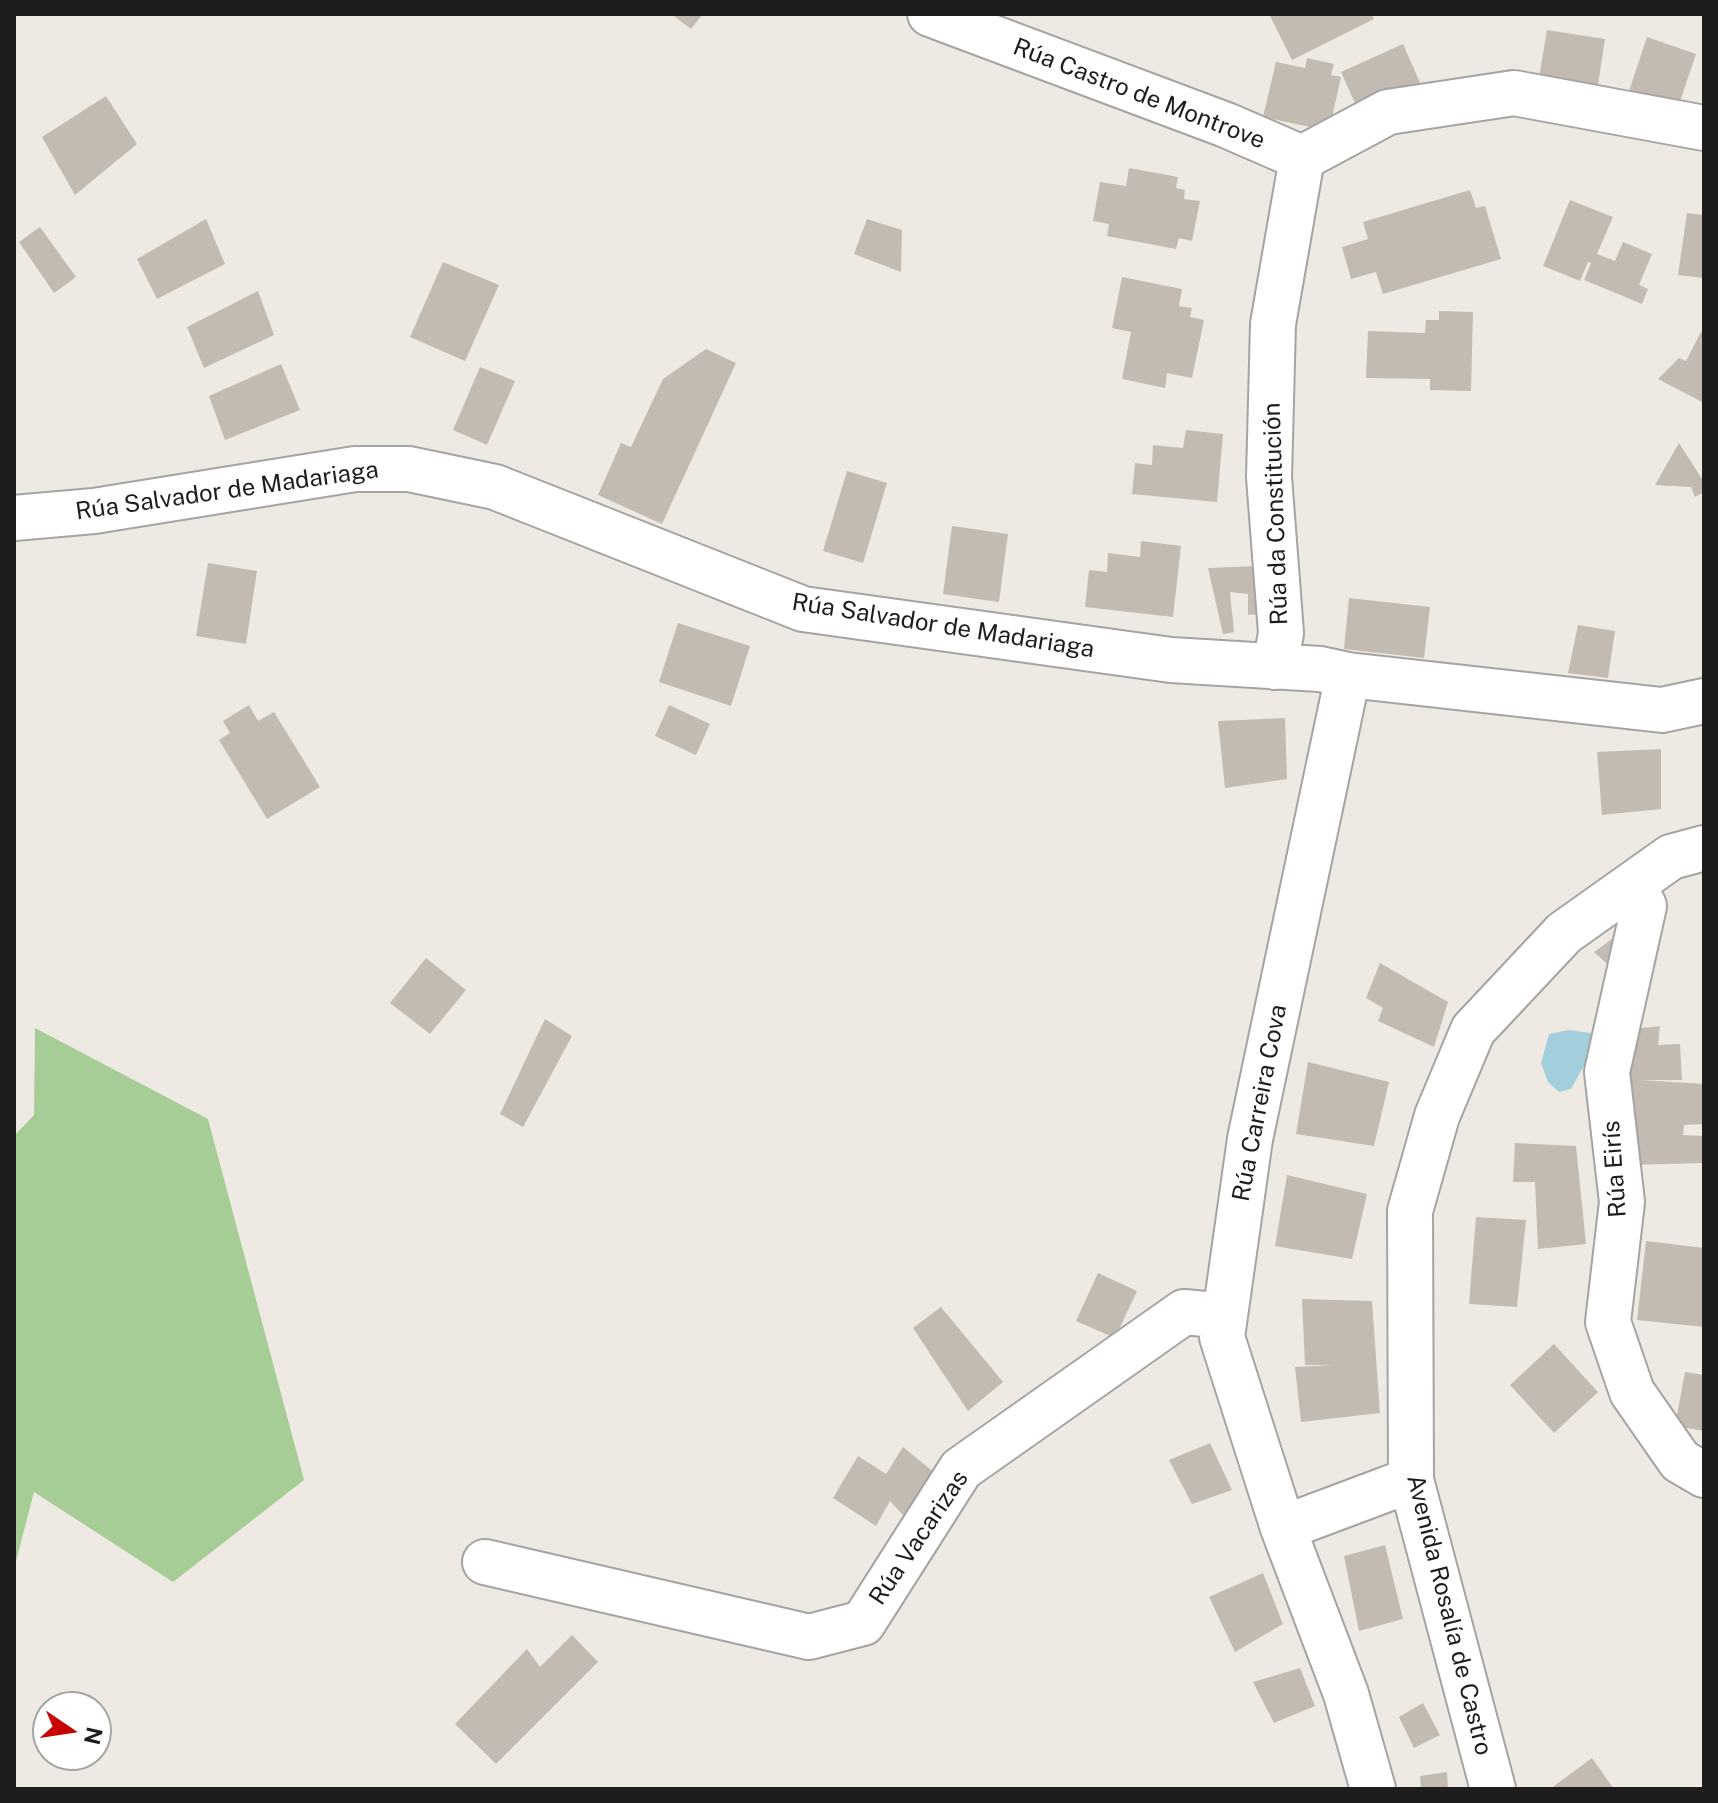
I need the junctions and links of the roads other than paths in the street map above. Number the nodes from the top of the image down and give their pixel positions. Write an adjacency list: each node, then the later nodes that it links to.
1 (930, 14): 3 (street, Rúa Castro de Montrove)
2 (1704, 128): 3 (street)
3 (1302, 158): 5 (street, Rúa da Constitución)
4 (14, 518): 5 (street, Rúa Salvador de Madariaga)
5 (1275, 667): 6 (street, Rúa Salvador de Madariaga)
6 (1348, 675): 7 (street, Rúa Salvador de Madariaga); 10 (street, Rúa Carreira Cova)
7 (1704, 701)
8 (1704, 848): 9 (street, Avenida Rosalía de Castro)
9 (1633, 884): 11 (street, Rúa Eirís); 12 (street, Avenida Rosalía de Castro)
10 (1225, 1316): 13 (street, Rúa Carreira Cova); 14 (street, Rúa Vacarizas)
11 (1704, 1475)
12 (1411, 1480): 13 (street); 16 (street, Avenida Rosalía de Castro)
13 (1283, 1528): 15 (street, Rúa Carreira Cova)
14 (485, 1562)
15 (1373, 1789)
16 (1493, 1789)

